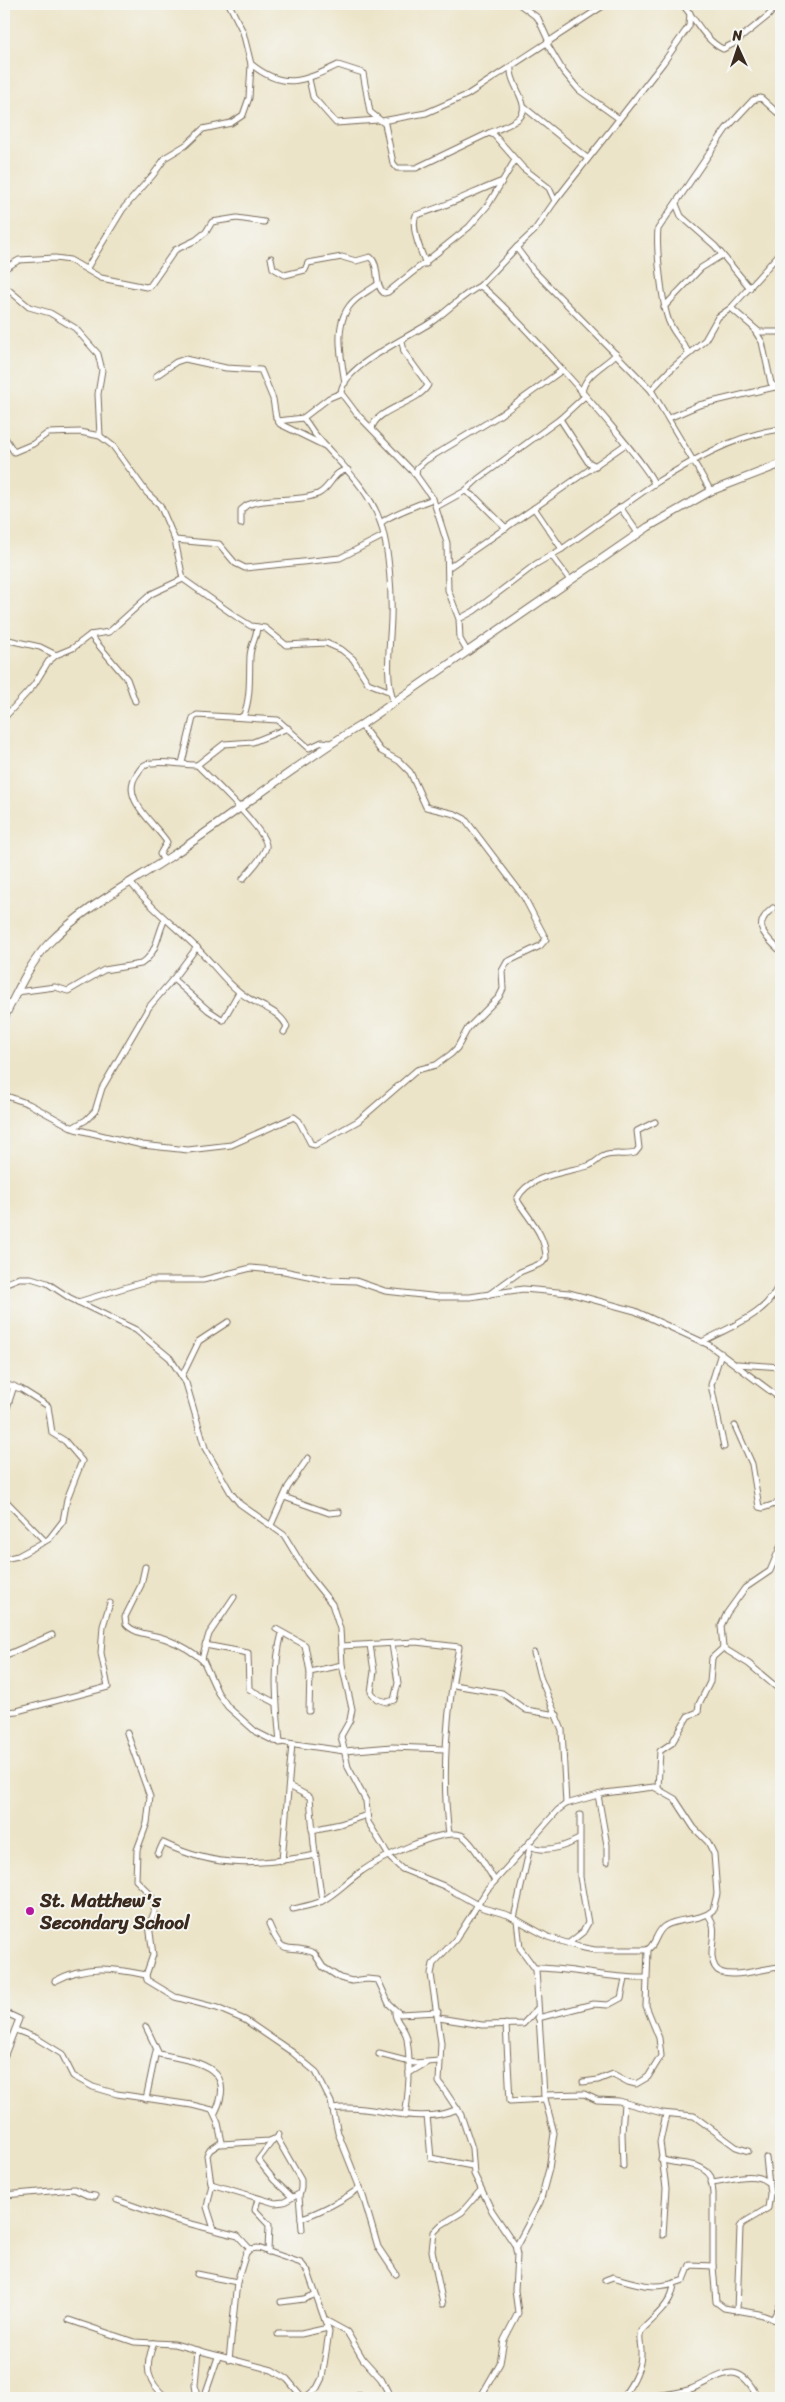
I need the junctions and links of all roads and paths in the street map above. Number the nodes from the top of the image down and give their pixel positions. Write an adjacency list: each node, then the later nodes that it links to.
1 (229, 4): 12 (street)
2 (519, 4): 11 (street)
3 (606, 4): 11 (street)
4 (682, 4): 8 (street)
5 (767, 4): 7 (street)
6 (780, 4): 7 (street)
7 (772, 10): 9 (street)
8 (690, 14): 9 (street); 10 (street)
9 (695, 23): 10 (street)
10 (689, 26): 17 (street)
11 (548, 43): 13 (street); 17 (street)
12 (251, 64): 14 (street); 31 (street)
13 (511, 68): 15 (street); 18 (street)
14 (309, 79): 18 (street); 18 (street)
15 (525, 108): 19 (street); 20 (street)
16 (781, 116): 24 (street)
17 (618, 118): 20 (street)
18 (380, 120): 19 (street)
19 (489, 133): 21 (street)
20 (587, 158): 23 (street)
21 (515, 160): 22 (street); 23 (street)
22 (500, 182): 30 (street); 30 (street)
23 (555, 201): 26 (street)
24 (676, 203): 28 (street); 37 (street)
25 (264, 222): 31 (street)
26 (517, 247): 35 (street); 44 (street)
27 (781, 252): 36 (street)
28 (722, 255): 36 (street); 37 (street)
29 (271, 258): 33 (street)
30 (426, 264): 33 (street)
31 (87, 268): 32 (street)
32 (4, 269)
33 (378, 284): 48 (street)
34 (4, 286): 61 (street)
35 (480, 286): 42 (street); 46 (street)
36 (750, 288): 38 (street)
37 (664, 306): 45 (street)
38 (732, 308): 39 (street); 45 (street)
39 (755, 331): 41 (street); 43 (street)
40 (781, 332): 41 (street)
41 (766, 334): 43 (street)
42 (402, 341): 48 (street); 58 (street)
43 (762, 342): 50 (street)
44 (616, 354): 51 (street); 53 (street)
45 (688, 354): 51 (street)
46 (561, 370): 53 (street); 70 (street)
47 (156, 376): 57 (street)
48 (345, 383): 52 (street)
49 (781, 384): 50 (street)
50 (775, 387): 55 (street)
51 (651, 390): 55 (street)
52 (341, 393): 54 (street); 58 (street)
53 (583, 395): 56 (street); 62 (street)
54 (303, 418): 57 (street); 63 (street)
55 (669, 418): 64 (street)
56 (560, 420): 65 (street); 72 (street)
57 (278, 421): 63 (street)
58 (372, 428): 70 (street)
59 (781, 429): 64 (street)
60 (4, 436): 61 (street)
61 (100, 436): 85 (street)
62 (626, 444): 67 (street); 71 (street)
63 (327, 447): 68 (street)
64 (694, 461): 71 (street); 73 (street)
65 (588, 462): 67 (street); 69 (street)
66 (781, 464): 73 (main road)
67 (596, 466): 69 (street)
68 (348, 470): 78 (street); 80 (street)
69 (588, 471): 77 (street)
70 (416, 475): 74 (street)
71 (654, 484): 75 (street)
72 (465, 491): 76 (street); 82 (street)
73 (711, 492): 83 (main road)
74 (433, 498): 76 (street); 79 (street)
75 (620, 507): 83 (street); 86 (street)
76 (436, 508): 88 (street)
77 (534, 508): 82 (street); 86 (street)
78 (376, 513): 79 (street); 81 (street)
79 (387, 518): 81 (street)
80 (241, 524)
81 (381, 524): 84 (street)
82 (506, 528): 88 (street)
83 (638, 533): 90 (main road)
84 (383, 536): 85 (street); 97 (street)
85 (175, 540): 89 (street)
86 (562, 549): 87 (street)
87 (552, 556): 90 (street); 91 (street)
88 (448, 568): 91 (street)
89 (183, 579): 92 (street); 93 (street)
90 (570, 580): 95 (main road)
91 (459, 619): 95 (street)
92 (257, 626): 97 (street); 100 (street)
93 (90, 635): 96 (street); 99 (street)
94 (4, 639): 96 (street)
95 (467, 651): 98 (main road)
96 (56, 654): 101 (street)
97 (391, 692): 98 (street)
98 (393, 701): 102 (main road)
99 (135, 702)
100 (241, 717): 103 (street); 105 (street)
101 (4, 718)
102 (361, 725): 104 (main road); 122 (street)
103 (288, 728): 104 (street); 106 (street)
104 (330, 743): 107 (main road)
105 (182, 763): 106 (street); 108 (street)
106 (197, 765): 107 (street)
107 (241, 808): 108 (main road); 109 (street)
108 (164, 861): 110 (main road)
109 (243, 879)
110 (130, 882): 112 (street); 116 (main road)
111 (773, 908): 114 (street)
112 (165, 919): 113 (street); 116 (street)
113 (197, 947): 115 (street); 117 (street)
114 (781, 952)
115 (173, 979): 117 (street); 122 (street)
116 (17, 992): 118 (main road)
117 (240, 992): 119 (street)
118 (4, 1018)
119 (284, 1032)
120 (4, 1095): 122 (street)
121 (655, 1122): 125 (street)
122 (72, 1128)
123 (781, 1278): 128 (street)
124 (4, 1284): 126 (street)
125 (488, 1295): 126 (street); 128 (street)
126 (78, 1302): 132 (street)
127 (228, 1322): 132 (street)
128 (702, 1342): 129 (street)
129 (721, 1353): 130 (street); 138 (street)
130 (736, 1364): 131 (street); 135 (street)
131 (781, 1366)
132 (182, 1376): 144 (street)
133 (4, 1384): 134 (street)
134 (14, 1386): 136 (street); 145 (street)
135 (781, 1399)
136 (4, 1417)
137 (735, 1426): 142 (street)
138 (724, 1446)
139 (308, 1458): 140 (street)
140 (284, 1497): 143 (street); 144 (street)
141 (4, 1499): 145 (street)
142 (781, 1502)
143 (339, 1512)
144 (271, 1525): 157 (street)
145 (45, 1541): 147 (street)
146 (781, 1545): 158 (street)
147 (4, 1559)
148 (145, 1567): 161 (street)
149 (234, 1597): 155 (street)
150 (110, 1603): 168 (street)
151 (276, 1630): 152 (street)
152 (282, 1633): 163 (street); 166 (street)
153 (52, 1635): 160 (street)
154 (392, 1644): 156 (street); 156 (street); 164 (street)
155 (205, 1645): 161 (street); 166 (street)
156 (370, 1645): 157 (street)
157 (341, 1646): 162 (street)
158 (723, 1648): 165 (street); 176 (street)
159 (534, 1653): 169 (street)
160 (4, 1656)
161 (203, 1662): 171 (street)
162 (342, 1665): 163 (street); 174 (street)
163 (310, 1672): 167 (street)
164 (454, 1685): 169 (street); 173 (street)
165 (781, 1691)
166 (276, 1703): 171 (street)
167 (309, 1711)
168 (4, 1712)
169 (557, 1715): 178 (street)
170 (127, 1733): 201 (street)
171 (280, 1743): 172 (street)
172 (292, 1744): 174 (street); 175 (street)
173 (445, 1749): 174 (street); 182 (street)
174 (344, 1751): 179 (street)
175 (289, 1786): 181 (street); 188 (street)
176 (658, 1788): 177 (street); 194 (street)
177 (598, 1795): 178 (street); 189 (street)
178 (566, 1804): 184 (street)
179 (367, 1815): 181 (street); 187 (street)
180 (580, 1815): 183 (street)
181 (312, 1830): 186 (street)
182 (450, 1834): 187 (street); 190 (street)
183 (579, 1839): 184 (street); 197 (street)
184 (528, 1846): 190 (street); 195 (street)
185 (158, 1854): 188 (street)
186 (316, 1855): 188 (street); 191 (street)
187 (390, 1857): 191 (street); 192 (street)
188 (282, 1861)
189 (607, 1862)
190 (495, 1881): 192 (street)
191 (322, 1900): 193 (street)
192 (477, 1905): 195 (street); 208 (street)
193 (293, 1909)
194 (708, 1915): 198 (street); 199 (street)
195 (515, 1919): 197 (street); 200 (street)
196 (269, 1924): 206 (street)
197 (569, 1943): 198 (street)
198 (648, 1950): 202 (street)
199 (781, 1967)
200 (535, 1968): 203 (street); 205 (street)
201 (146, 1975): 204 (street); 224 (street)
202 (646, 1978): 203 (street); 220 (street)
203 (625, 1979): 209 (street)
204 (55, 1981)
205 (537, 2009): 209 (street); 210 (street)
206 (395, 2011): 208 (street); 217 (street)
207 (4, 2012): 212 (street)
208 (438, 2015): 210 (street); 216 (street)
209 (538, 2018): 221 (street)
210 (506, 2024): 221 (street)
211 (146, 2027): 213 (street)
212 (16, 2030): 215 (street); 222 (street)
213 (156, 2051): 222 (street); 226 (street)
214 (379, 2054): 217 (street)
215 (4, 2057)
216 (439, 2060): 218 (street); 225 (street)
217 (408, 2062): 218 (street); 219 (street)
218 (426, 2063): 219 (street)
219 (409, 2073): 228 (street)
220 (583, 2082)
221 (544, 2097): 223 (street); 252 (street)
222 (146, 2099): 226 (street)
223 (624, 2102): 227 (street); 236 (street)
224 (332, 2109): 228 (street); 240 (street)
225 (458, 2109): 229 (street); 235 (street)
226 (215, 2114): 231 (street)
227 (666, 2114): 232 (street); 234 (street)
228 (405, 2116): 229 (street)
229 (427, 2116): 235 (street)
230 (276, 2137): 231 (street); 242 (street); 245 (street)
231 (221, 2144): 239 (street)
232 (748, 2151)
233 (766, 2158): 238 (street)
234 (661, 2159): 237 (street); 251 (street)
235 (472, 2166): 241 (street)
236 (623, 2166)
237 (712, 2182): 238 (street); 255 (street)
238 (767, 2182): 265 (street)
239 (212, 2184): 246 (street); 249 (street)
240 (360, 2187): 248 (street); 257 (street)
241 (481, 2190): 252 (street); 264 (street)
242 (299, 2194): 245 (street); 248 (street)
243 (4, 2196): 244 (street)
244 (94, 2196)
245 (292, 2198): 246 (street)
246 (258, 2199): 254 (street)
247 (117, 2200): 249 (street)
248 (301, 2218): 250 (street)
249 (214, 2229): 253 (street)
250 (302, 2229)
251 (663, 2235)
252 (516, 2247): 281 (street)
253 (250, 2249): 254 (street); 259 (street)
254 (268, 2252): 261 (street)
255 (713, 2266): 260 (street); 265 (street)
256 (197, 2274): 259 (street)
257 (396, 2274)
258 (605, 2280): 260 (street)
259 (237, 2282): 275 (street)
260 (674, 2283): 282 (street)
261 (314, 2295): 262 (street); 268 (street)
262 (281, 2302)
263 (781, 2303): 266 (street)
264 (443, 2304)
265 (737, 2311): 266 (street)
266 (773, 2319): 269 (street)
267 (69, 2320): 272 (street)
268 (325, 2320): 270 (street); 280 (street)
269 (781, 2322)
270 (328, 2328): 271 (street); 279 (street)
271 (278, 2334)
272 (154, 2343): 273 (street); 276 (street)
273 (198, 2350): 274 (street); 277 (street)
274 (218, 2357): 275 (street); 278 (street)
275 (228, 2360): 279 (street)
276 (167, 2398)
277 (197, 2398)
278 (204, 2398)
279 (304, 2398)
280 (391, 2398)
281 (480, 2398)
282 (622, 2398)
283 (637, 2398): 284 (street)
284 (758, 2398)

